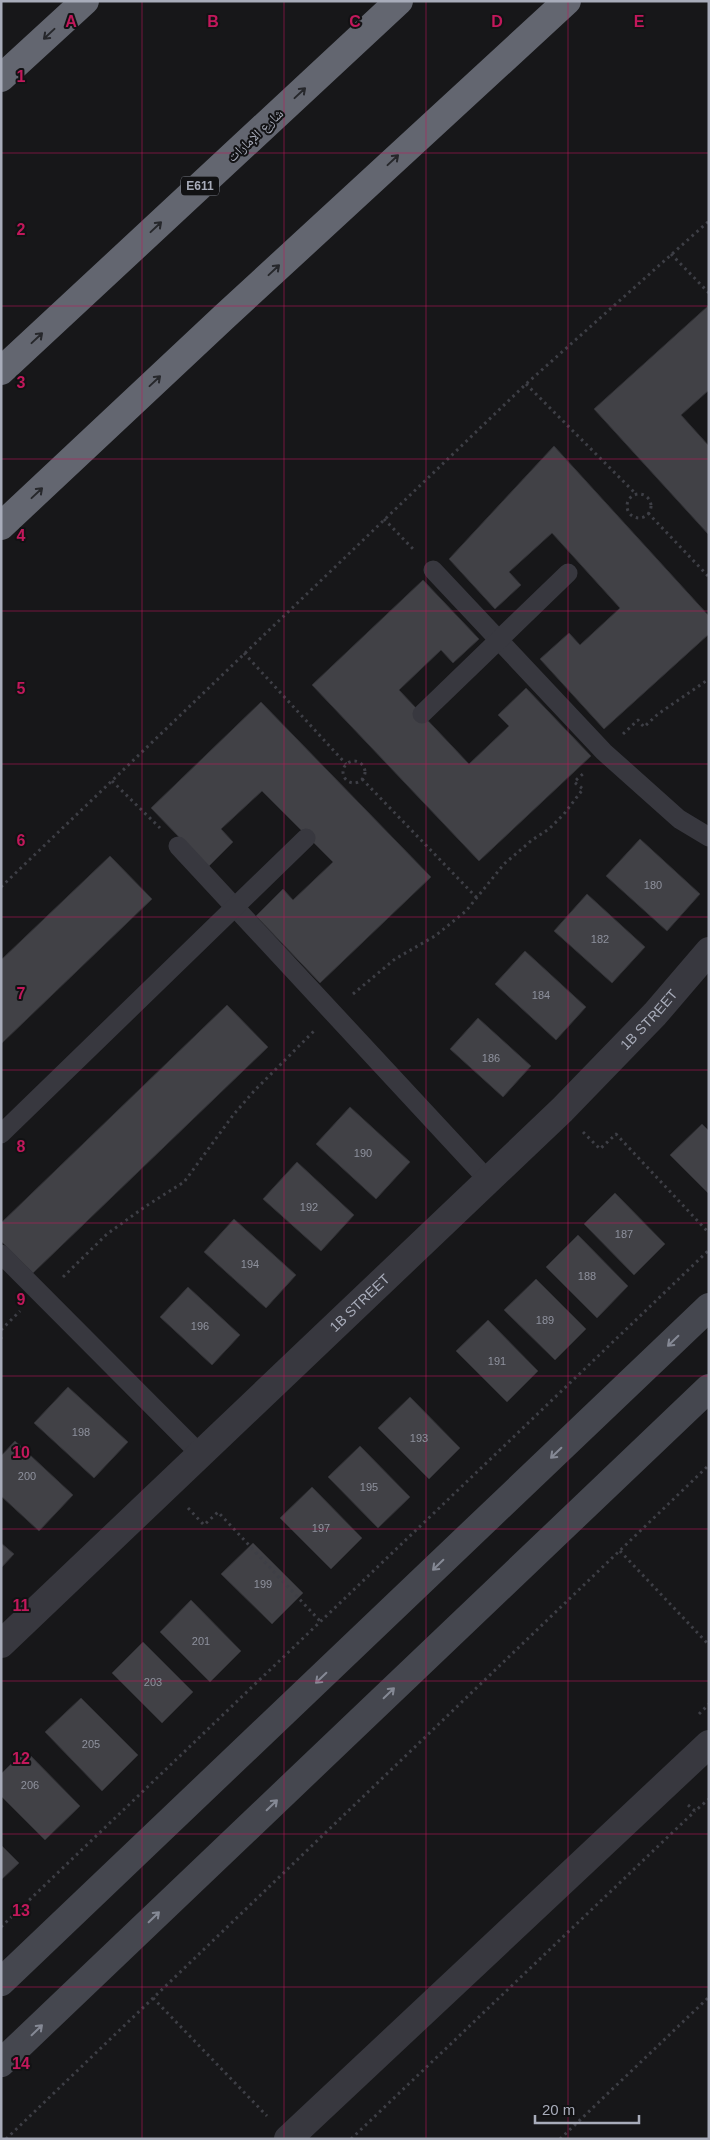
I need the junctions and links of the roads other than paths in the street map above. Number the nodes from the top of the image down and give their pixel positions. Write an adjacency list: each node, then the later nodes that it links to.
1 (85, 1): 4 (highway, one-way to 4)
2 (399, 1): 5 (highway, شارع الإمارات / E611, one-way to 2)
3 (567, 1): 6 (highway, one-way to 3)
4 (1, 78)
5 (1, 371)
6 (1, 526)
7 (433, 570): 9 (lane)
8 (568, 574): 9 (lane)
9 (499, 640): 10 (lane); 12 (lane)
10 (422, 714)
11 (306, 838): 14 (lane)
12 (709, 838)
13 (178, 846): 14 (lane)
14 (235, 907): 16 (lane); 17 (lane)
15 (709, 952): 17 (street, 1B STREET)
16 (1, 1134)
17 (488, 1180): 21 (street, 1B STREET)
18 (1, 1254): 21 (lane)
19 (709, 1307): 24 (street, one-way to 24)
20 (709, 1388): 25 (street, one-way to 20)
21 (200, 1454): 22 (street, 1B STREET)
22 (1, 1644)
23 (709, 1744): 26 (street)
24 (1, 1982)
25 (1, 2063)
26 (288, 2139)

